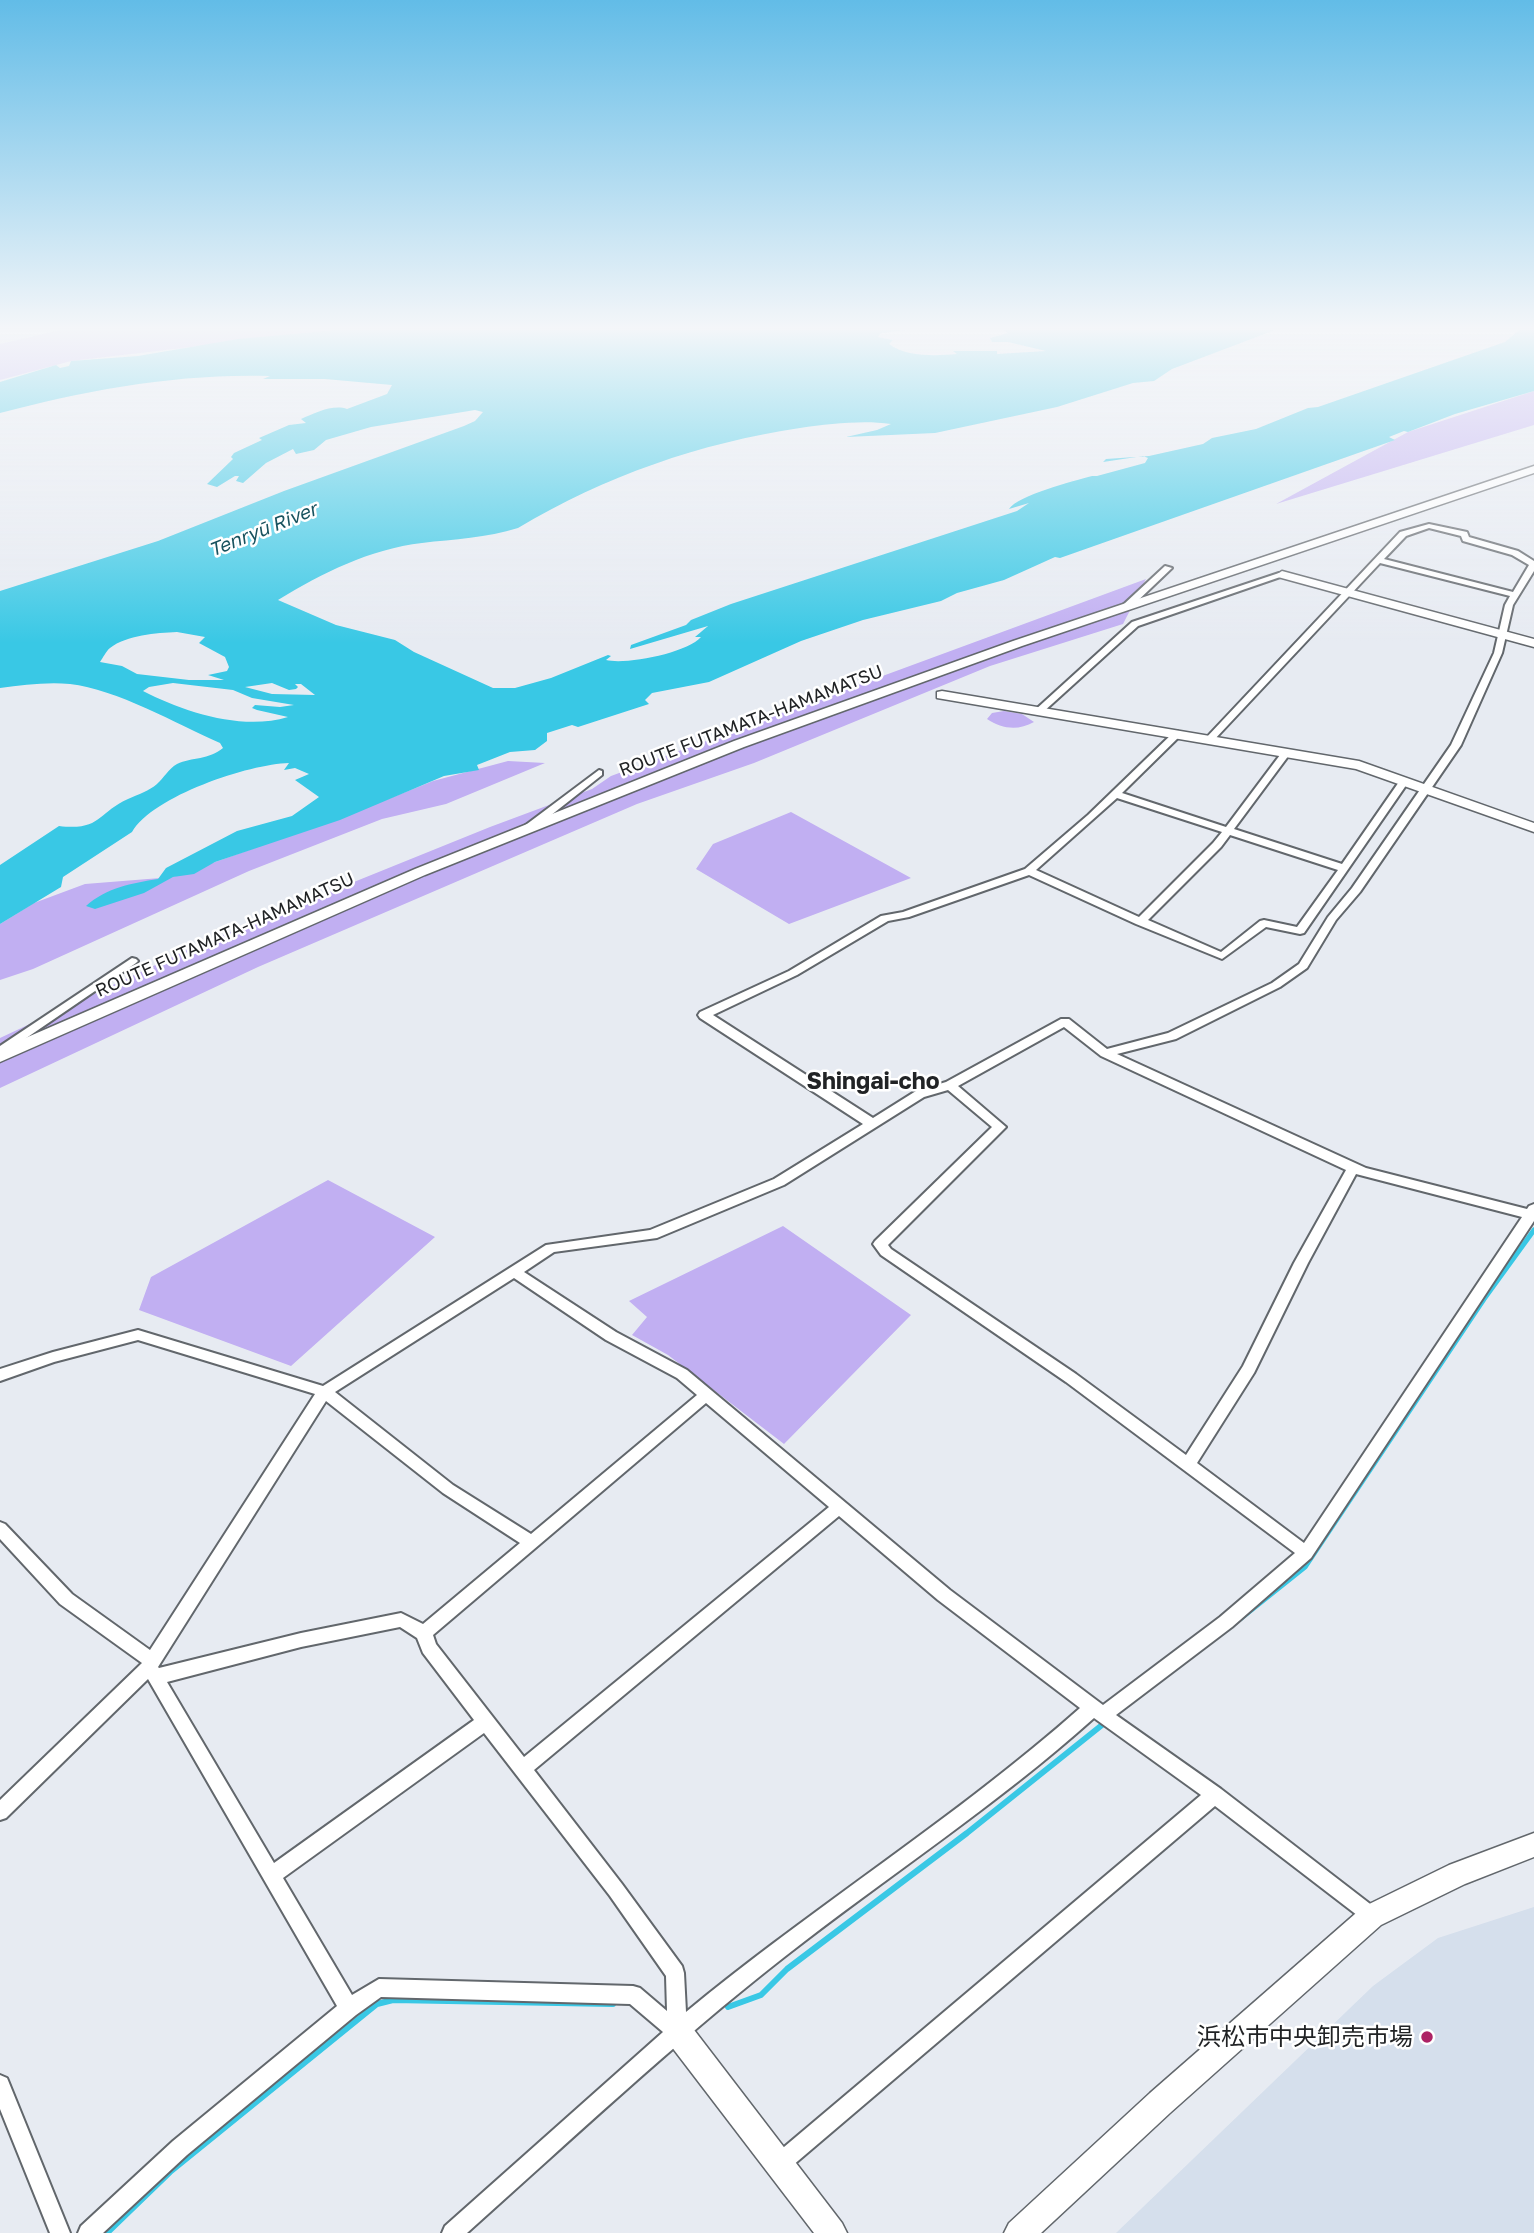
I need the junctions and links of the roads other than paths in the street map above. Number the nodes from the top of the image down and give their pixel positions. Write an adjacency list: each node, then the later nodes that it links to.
1 (1534, 469): 8 (main road, ROUTE FUTAMATA-HAMAMATSU)
2 (1378, 560): 3 (street); 6 (street); 7 (street)
3 (1533, 564): 7 (street)
4 (1168, 568): 8 (street)
5 (1282, 575): 6 (main road); 12 (street)
6 (1347, 593): 9 (main road); 14 (street)
7 (1515, 595): 9 (street)
8 (1126, 607): 21 (main road, ROUTE FUTAMATA-HAMAMATSU)
9 (1500, 634): 10 (main road); 18 (street)
10 (1534, 643)
11 (942, 695): 12 (main road)
12 (1039, 711): 13 (main road)
13 (1177, 734): 14 (main road); 19 (street)
14 (1210, 740): 15 (main road)
15 (1286, 753): 17 (main road); 22 (street)
16 (598, 774): 21 (street)
17 (1404, 781): 18 (main road); 23 (street)
18 (1424, 788): 20 (main road); 27 (street)
19 (1115, 794): 22 (street); 24 (street)
20 (1534, 828)
21 (526, 830): 28 (main road, ROUTE FUTAMATA-HAMAMATSU)
22 (1230, 830): 23 (street); 25 (street)
23 (1343, 868): 25 (street)
24 (1029, 871): 25 (street); 30 (street)
25 (1140, 922)
26 (132, 961): 28 (street)
27 (1105, 1053): 29 (street); 31 (street)
28 (0, 1054)
29 (950, 1085): 30 (street); 37 (street)
30 (873, 1124): 33 (street)
31 (1353, 1168): 32 (street); 37 (street)
32 (1533, 1213): 41 (street)
33 (514, 1272): 35 (street); 36 (street)
34 (0, 1375): 35 (street)
35 (324, 1392): 40 (street); 43 (street)
36 (706, 1395): 38 (street); 40 (street)
37 (1187, 1466): 41 (street)
38 (839, 1507): 44 (street); 46 (street)
39 (0, 1529): 43 (street)
40 (531, 1542): 42 (street)
41 (1306, 1553): 44 (street)
42 (424, 1633): 43 (street); 45 (street)
43 (152, 1668): 48 (street); 50 (street)
44 (1098, 1712): 47 (street); 53 (street)
45 (485, 1723): 46 (street); 50 (street)
46 (522, 1769): 53 (street)
47 (1216, 1795): 51 (street); 55 (street)
48 (0, 1812)
49 (1534, 1845): 51 (main road)
50 (272, 1875): 52 (street)
51 (1372, 1916): 60 (main road)
52 (349, 2008): 53 (street); 57 (street)
53 (678, 2032): 55 (main road); 58 (street)
54 (0, 2085): 56 (street)
55 (778, 2165): 59 (main road)
56 (60, 2233)
57 (88, 2233)
58 (452, 2233)
59 (832, 2233)
60 (1019, 2233)

